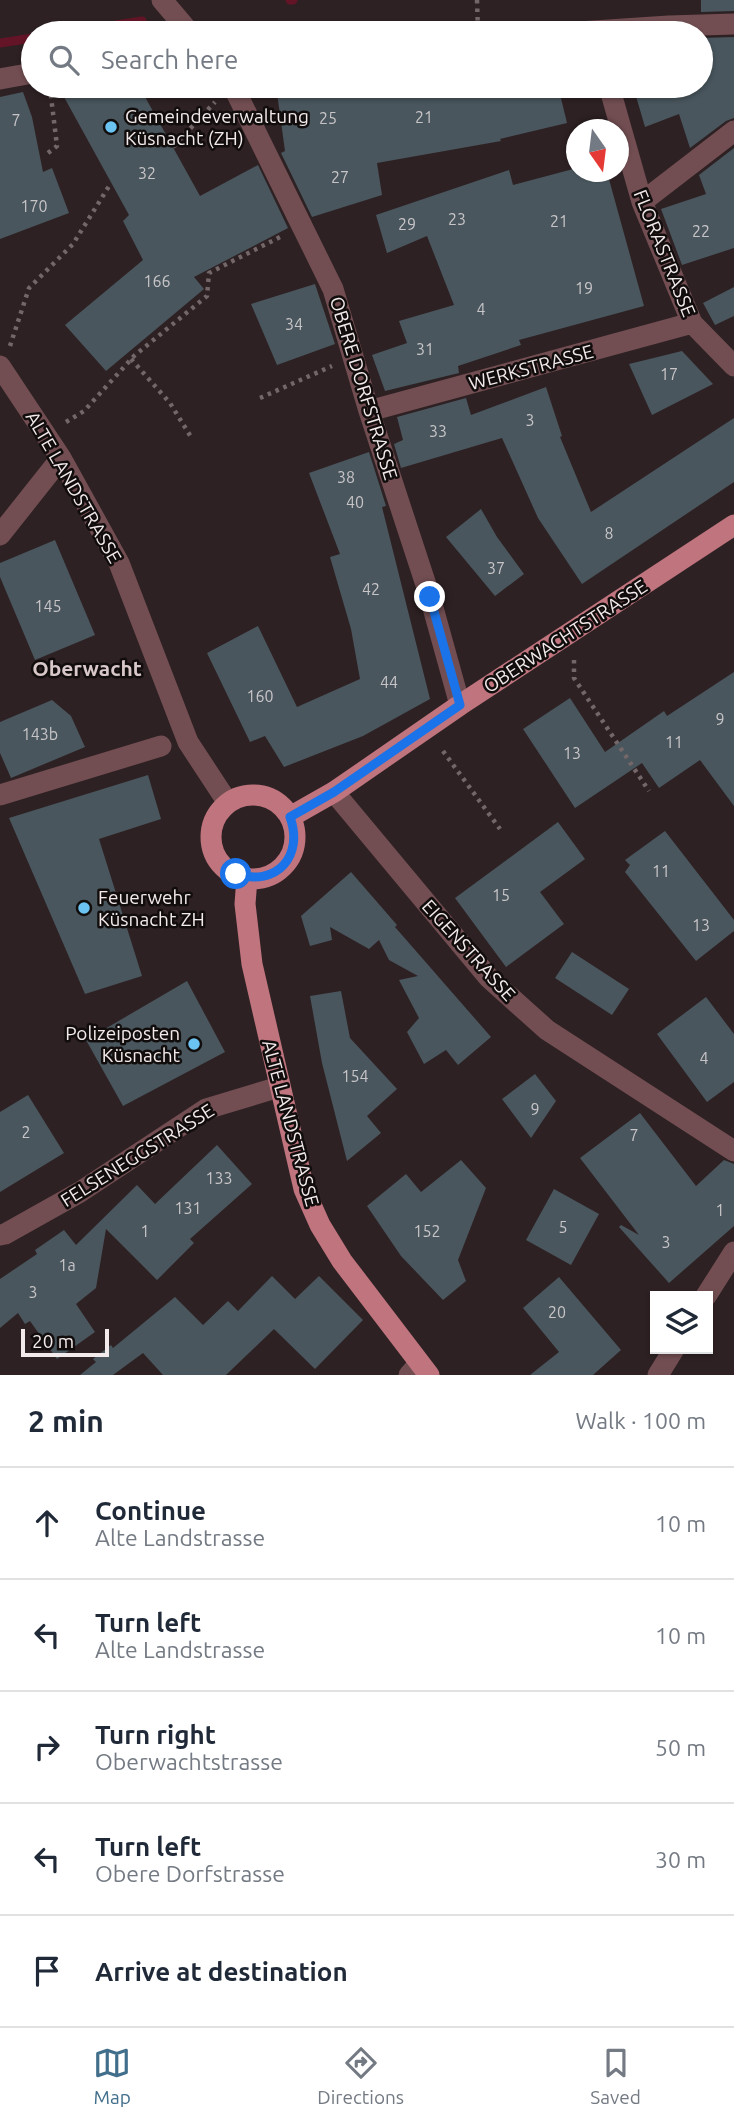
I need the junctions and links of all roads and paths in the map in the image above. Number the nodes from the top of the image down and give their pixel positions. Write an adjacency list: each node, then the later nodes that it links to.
1 (162, 0): 3 (street)
2 (477, 0): 4 (path)
3 (180, 21)
4 (478, 21)
5 (734, 24): 6 (street)
6 (713, 25)
7 (21, 75): 8 (street)
8 (0, 79)
9 (51, 98): 15 (path)
10 (220, 98): 14 (path)
11 (231, 98): 18 (street, OBERE DORFSTRASSE)
12 (612, 98): 17 (street, FLORASTRASSE)
13 (734, 131): 17 (street)
14 (173, 147)
15 (48, 153)
16 (111, 183): 20 (path)
17 (642, 202): 19 (street, FLORASTRASSE)
18 (302, 226): 21 (street, OBERE DORFSTRASSE); 22 (path)
19 (692, 323): 23 (street, FLORASTRASSE); 25 (street, WERKSTRASSE)
20 (5, 356): 28 (street, ALTE LANDSTRASSE)
21 (355, 356): 24 (path); 25 (street, OBERE DORFSTRASSE)
22 (131, 359): 26 (path); 27 (path)
23 (734, 366)
24 (260, 398)
25 (369, 411): 32 (street, OBERE DORFSTRASSE)
26 (65, 423)
27 (191, 438)
28 (61, 458): 30 (street); 38 (street, ALTE LANDSTRASSE)
29 (734, 525): 32 (main road, OBERWACHTSTRASSE)
30 (0, 535)
31 (574, 660): 35 (path)
32 (460, 705): 36 (main road, OBERWACHTSTRASSE)
33 (162, 746): 37 (street)
34 (443, 751): 40 (path)
35 (649, 790)
36 (334, 792): 39 (main road, OBERWACHTSTRASSE); 43 (street, EIGENSTRASSE)
37 (0, 795)
38 (228, 803): 39 (main road); 41 (main road)
39 (290, 817): 41 (main road)
40 (500, 829)
41 (247, 878): 42 (main road, ALTE LANDSTRASSE)
42 (279, 1087): 44 (street, FELSENEGGSTRASSE); 48 (main road, ALTE LANDSTRASSE)
43 (734, 1151)
44 (2, 1236)
45 (734, 1252): 46 (street)
46 (709, 1291)
47 (671, 1354): 49 (street)
48 (419, 1371)
49 (659, 1375)

